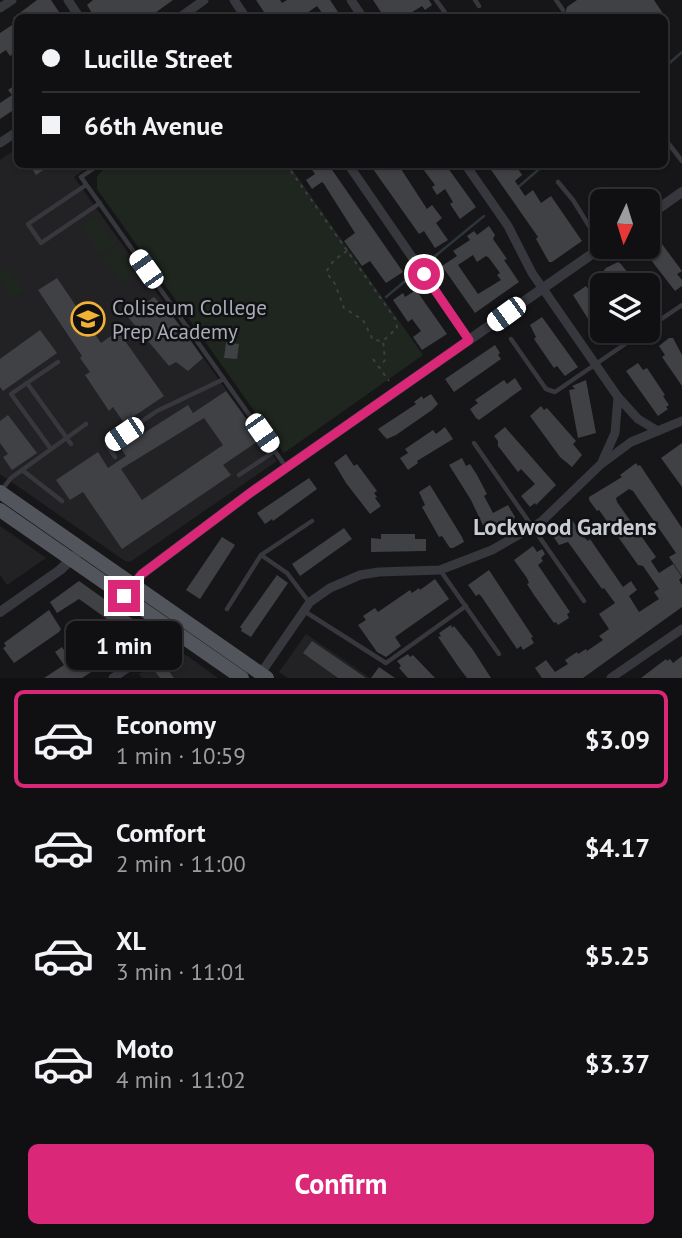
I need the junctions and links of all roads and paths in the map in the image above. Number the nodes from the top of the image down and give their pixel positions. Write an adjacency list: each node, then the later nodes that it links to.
1 (12, 0): 6 (street)
2 (204, 0): 8 (street)
3 (475, 0): 5 (lane)
4 (556, 0): 7 (lane)
5 (479, 6)
6 (0, 9)
7 (563, 10)
8 (185, 14)
9 (668, 143): 10 (lane)
10 (682, 161)
11 (94, 168): 16 (lane)
12 (289, 168): 21 (path)
13 (351, 168): 27 (street)
14 (468, 168): 23 (street)
15 (558, 182): 20 (lane)
16 (86, 184): 18 (lane); 18 (lane)
17 (682, 192): 19 (street)
18 (100, 203): 34 (lane)
19 (660, 208)
20 (590, 228)
21 (348, 251): 28 (path); 28 (path)
22 (590, 255): 23 (street)
23 (542, 288): 27 (street); 32 (street)
24 (682, 305): 25 (lane)
25 (660, 320)
26 (511, 339): 32 (lane)
27 (469, 340): 36 (street)
28 (383, 341): 33 (path)
29 (626, 343): 32 (lane)
30 (373, 359): 33 (path)
31 (58, 362): 35 (lane)
32 (595, 364): 37 (street)
33 (379, 368): 36 (path)
34 (224, 379): 45 (lane); 46 (lane)
35 (27, 383): 41 (lane); 44 (lane)
36 (396, 392): 48 (street)
37 (618, 397): 40 (street); 47 (street)
38 (682, 421): 40 (street)
39 (86, 424): 41 (lane)
40 (658, 431): 47 (street)
41 (66, 438): 43 (lane); 44 (lane)
42 (474, 443): 55 (lane)
43 (71, 444)
44 (51, 449): 49 (lane)
45 (275, 451): 48 (lane); 50 (lane)
46 (115, 457)
47 (600, 465): 55 (street)
48 (287, 467): 60 (street)
49 (23, 470): 51 (lane); 52 (lane)
50 (239, 475)
51 (0, 492): 56 (main road)
52 (62, 501)
53 (0, 510): 58 (main road)
54 (312, 521): 57 (lane)
55 (533, 527): 59 (street); 61 (lane)
56 (82, 547): 58 (street); 60 (main road)
57 (261, 555): 62 (lane); 64 (lane)
58 (72, 560): 60 (main road); 65 (street)
59 (440, 570): 62 (street); 63 (lane)
60 (129, 590): 68 (main road); 70 (main road)
61 (584, 601)
62 (310, 602): 66 (street)
63 (466, 606): 66 (lane); 69 (lane)
64 (227, 609)
65 (0, 611)
66 (303, 611): 70 (street)
67 (682, 629): 73 (street)
68 (178, 633): 71 (street); 72 (main road)
69 (499, 654)
70 (264, 676)
71 (113, 678)
72 (242, 678)
73 (611, 678)

